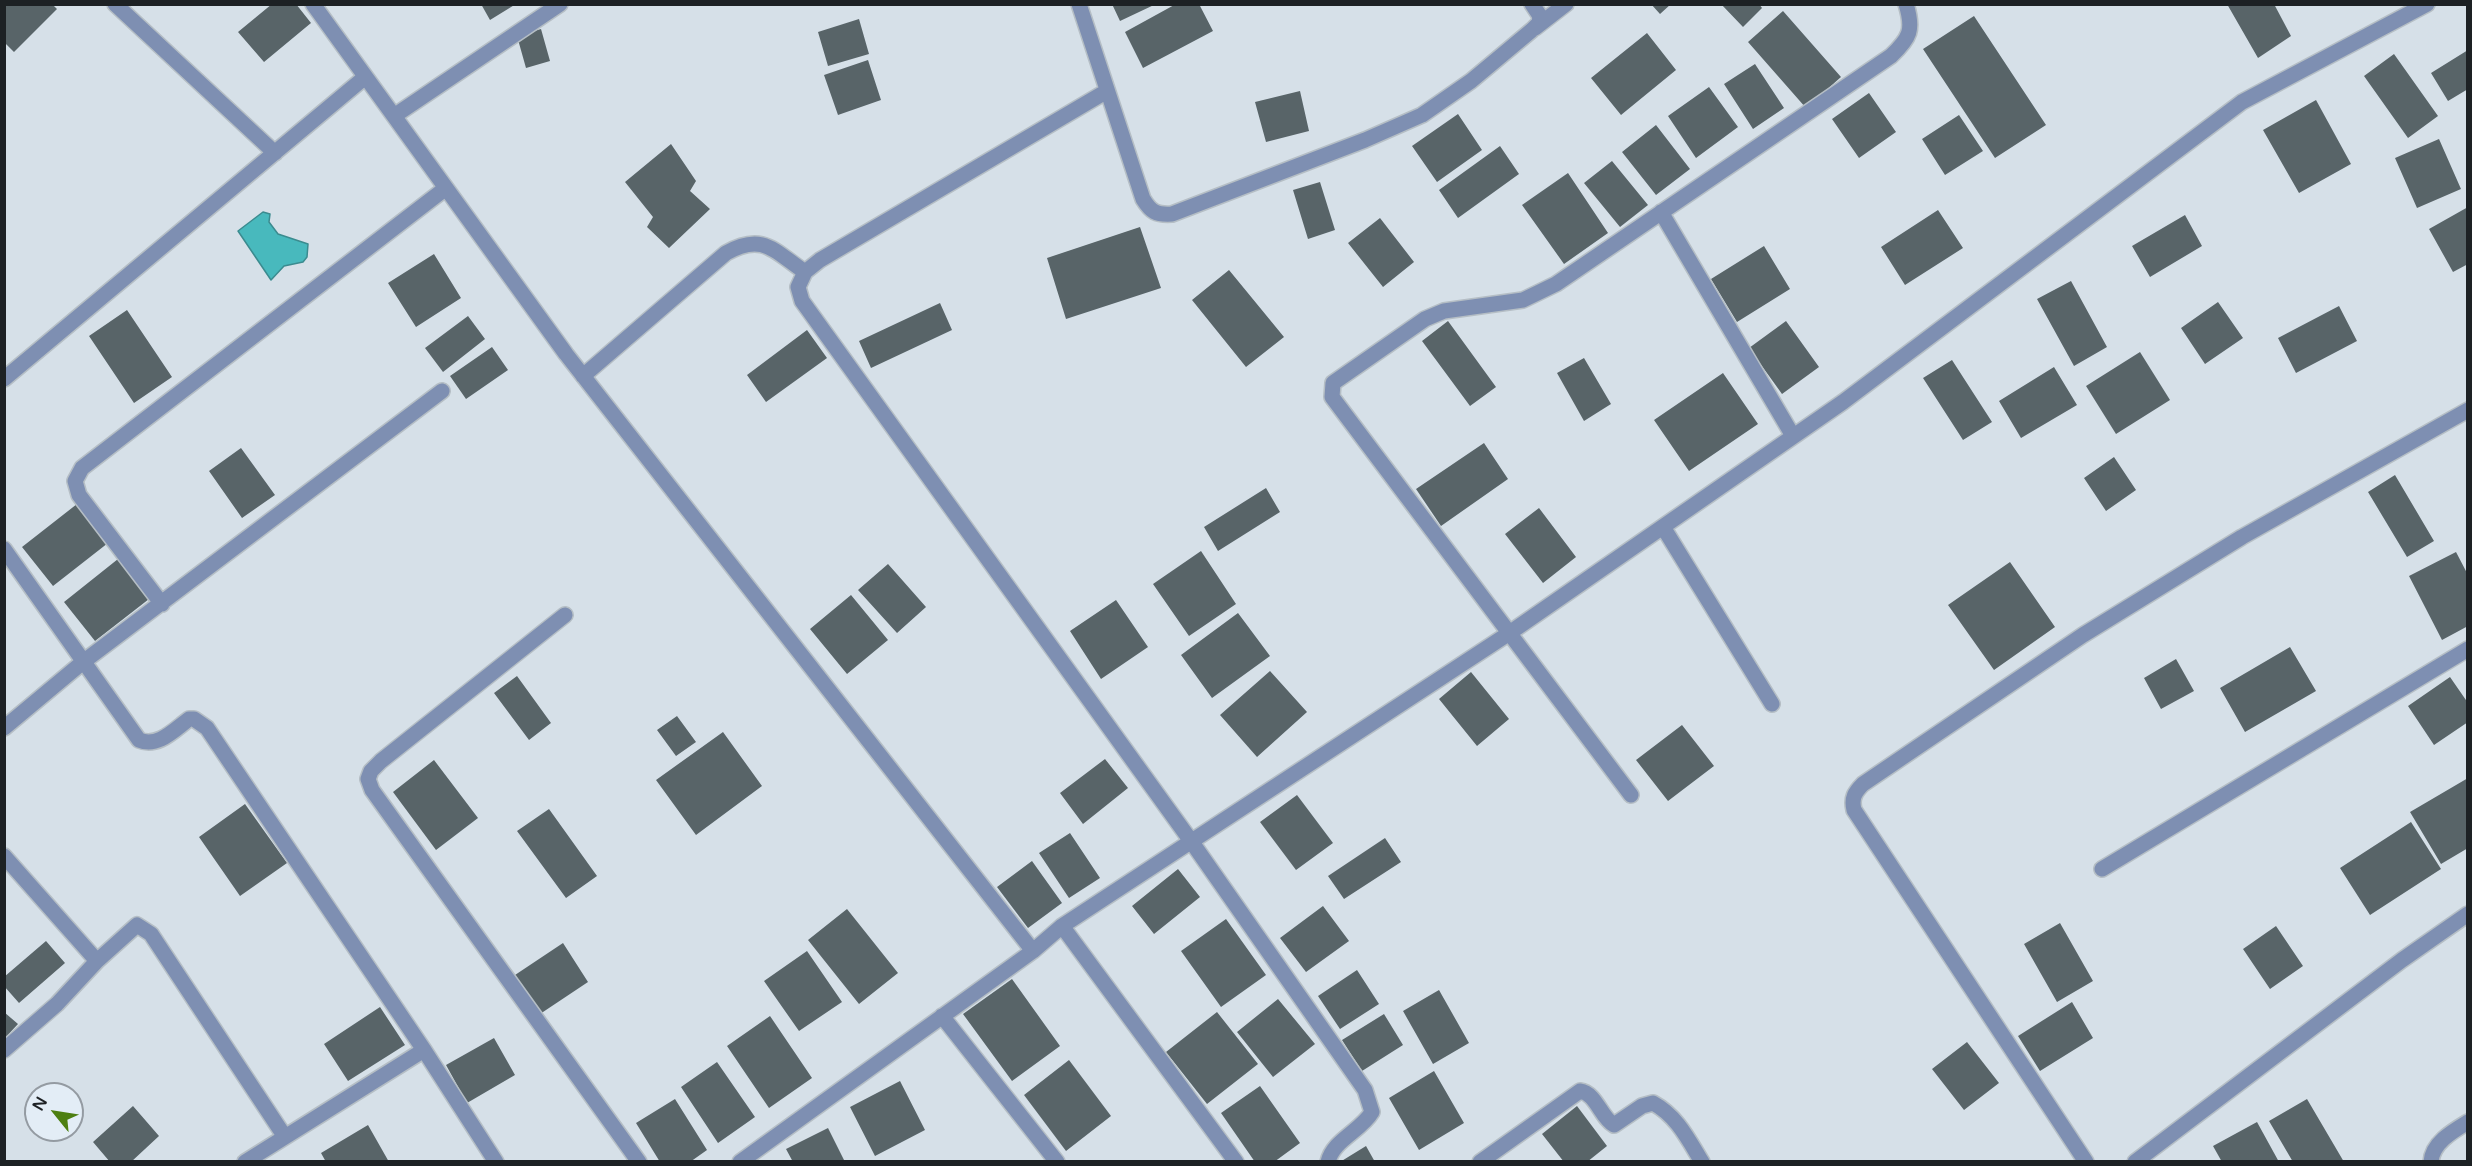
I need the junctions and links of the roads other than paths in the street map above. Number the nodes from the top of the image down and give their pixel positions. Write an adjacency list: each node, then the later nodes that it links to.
1 (115, 4): 13 (street)
2 (313, 4): 10 (street)
3 (560, 4): 12 (street)
4 (1079, 4): 11 (street)
5 (1532, 4): 9 (street)
6 (1566, 4): 9 (street)
7 (1906, 4): 15 (street)
8 (2427, 4): 21 (street)
9 (1532, 30): 11 (street)
10 (364, 78): 12 (street); 13 (street)
11 (1107, 91): 16 (street)
12 (394, 116): 14 (street)
13 (275, 153): 18 (street)
14 (446, 188): 17 (street); 24 (street)
15 (1661, 212): 21 (street); 26 (street)
16 (805, 272): 17 (street); 32 (street)
17 (584, 376): 37 (street)
18 (4, 380)
19 (442, 392): 24 (street)
20 (2468, 410): 53 (street)
21 (1793, 436): 22 (street)
22 (1663, 526): 26 (street); 29 (street)
23 (5, 551): 28 (street)
24 (162, 604): 28 (street)
25 (565, 615): 46 (street)
26 (1508, 634): 31 (street); 32 (street)
27 (2468, 649): 34 (street)
28 (83, 662): 30 (street); 41 (street)
29 (1772, 704)
30 (4, 728)
31 (1630, 795)
32 (1191, 841): 36 (street); 50 (street)
33 (4, 856): 38 (street)
34 (2102, 869)
35 (2468, 914): 54 (street)
36 (1062, 926): 37 (street); 49 (street)
37 (1034, 951): 39 (street)
38 (97, 961): 40 (street); 43 (street)
39 (942, 1016): 47 (street); 48 (street)
40 (4, 1050)
41 (424, 1050): 43 (street); 45 (street)
42 (2468, 1122): 55 (street)
43 (285, 1137): 44 (street)
44 (245, 1161)
45 (496, 1161)
46 (639, 1161)
47 (740, 1161)
48 (1058, 1161)
49 (1236, 1161)
50 (1328, 1161)
51 (1480, 1161): 52 (street)
52 (1702, 1161)
53 (2086, 1161)
54 (2135, 1161)
55 (2431, 1161)

